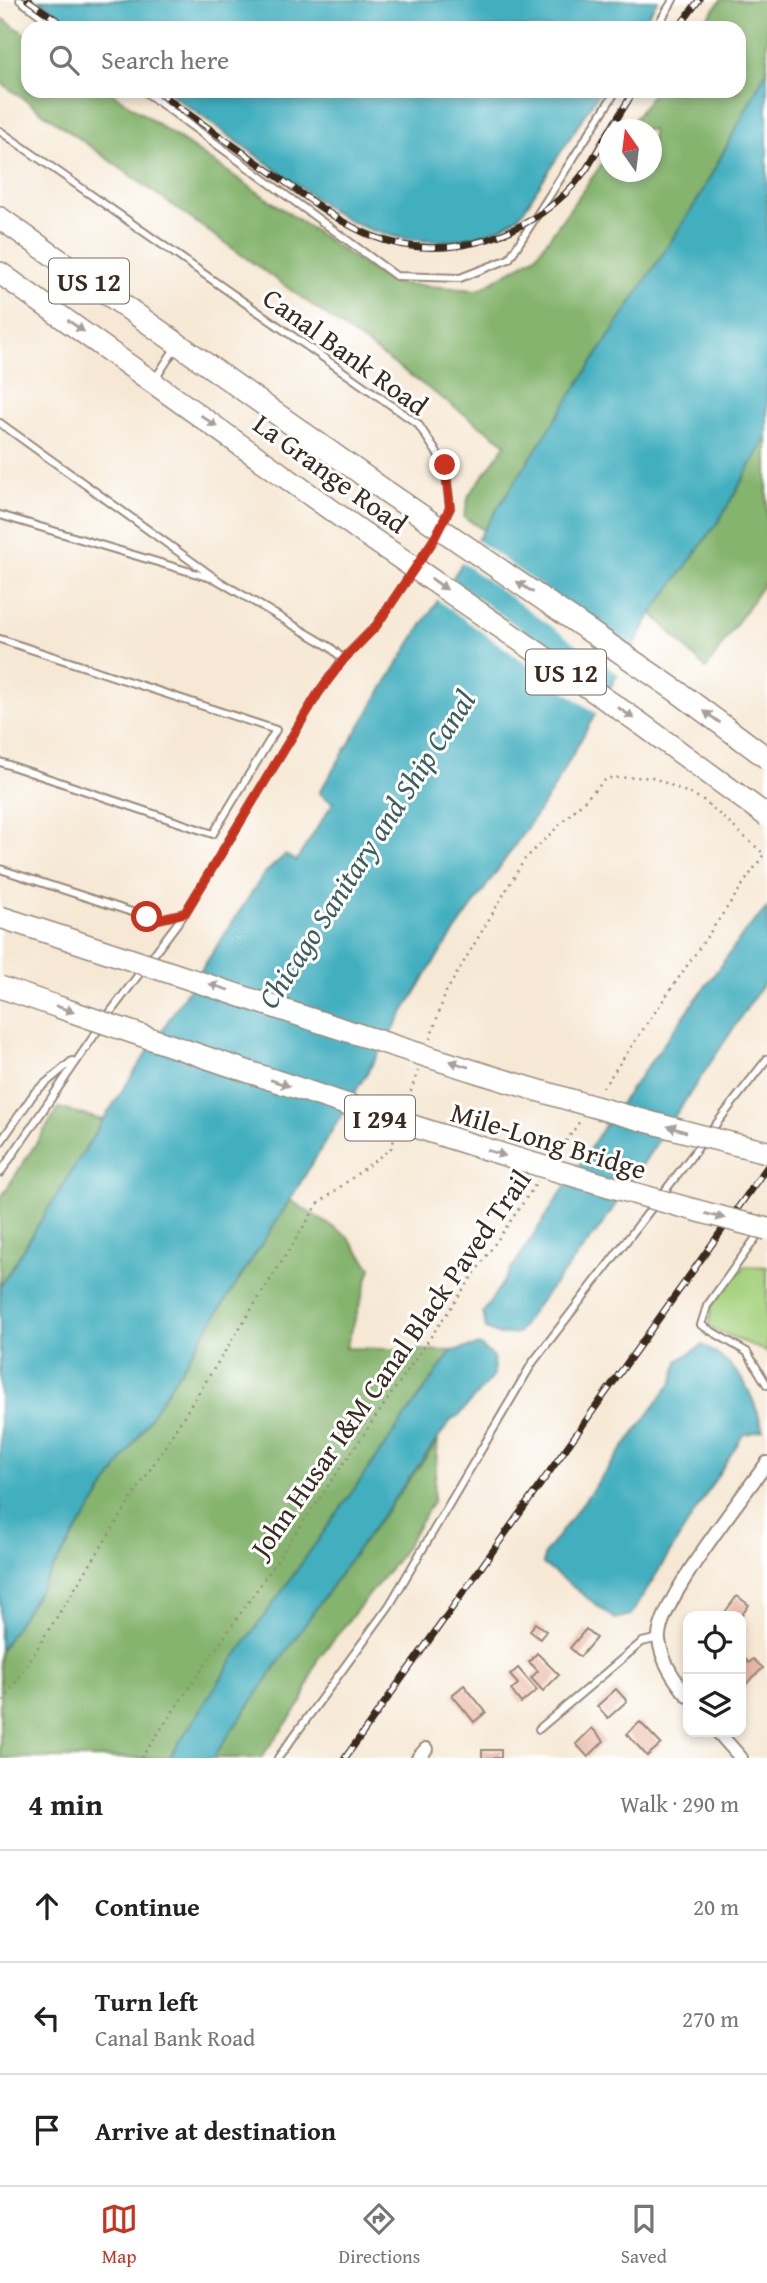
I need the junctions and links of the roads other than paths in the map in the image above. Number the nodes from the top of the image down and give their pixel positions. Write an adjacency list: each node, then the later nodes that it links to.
1 (20, 0): 3 (lane)
2 (673, 0): 4 (lane)
3 (48, 21)
4 (660, 21)
5 (154, 98): 6 (lane)
6 (612, 98)
7 (0, 131): 16 (lane, Canal Bank Road)
8 (0, 218): 10 (highway, La Grange Road / US 12)
9 (0, 272): 11 (highway, La Grange Road / US 12, one-way to 11)
10 (178, 344): 11 (lane); 17 (highway, La Grange Road / US 12, one-way to 10, bridge)
11 (153, 381): 19 (highway, La Grange Road / US 12, one-way to 19, bridge)
12 (0, 423): 14 (lane)
13 (0, 515): 14 (lane)
14 (219, 581): 16 (lane)
15 (0, 639): 18 (lane)
16 (344, 659): 21 (lane, Canal Bank Road)
17 (767, 758)
18 (0, 762)
19 (767, 816)
20 (0, 869): 21 (lane)
21 (185, 913): 24 (lane, Canal Bank Road)
22 (0, 917): 27 (highway, Mile-Long Bridge, one-way to 22, bridge)
23 (0, 987): 29 (highway, Mile-Long Bridge / I 294, one-way to 29, bridge)
24 (78, 1055): 26 (lane); 28 (lane, Canal Bank Road)
25 (767, 1059): 36 (lane)
26 (0, 1143)
27 (767, 1152)
28 (0, 1173)
29 (761, 1234): 30 (lane)
30 (767, 1385)
31 (767, 1463): 32 (street)
32 (659, 1638): 33 (street); 34 (lane)
33 (683, 1690)
34 (539, 1729)
35 (722, 1737): 37 (street)
36 (278, 1758)
37 (741, 1758)

